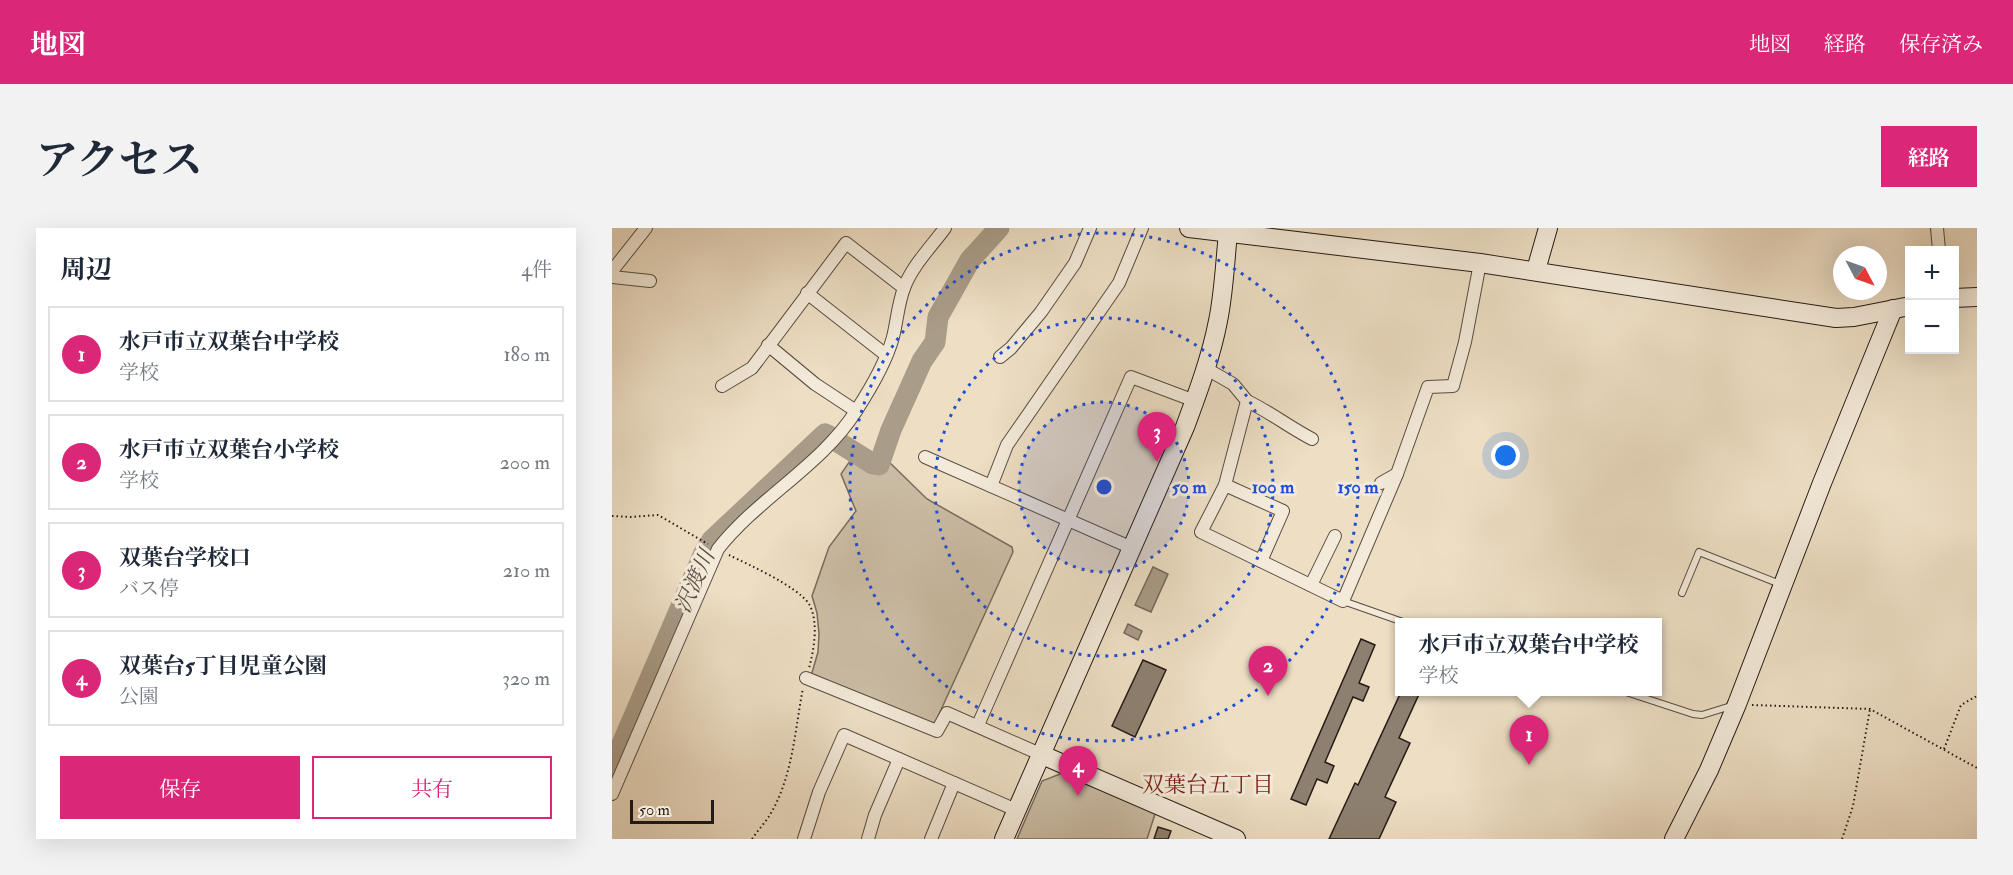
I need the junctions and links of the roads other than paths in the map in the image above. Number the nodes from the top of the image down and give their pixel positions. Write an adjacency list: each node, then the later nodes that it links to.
1 (646, 228): 13 (street)
2 (945, 228): 16 (street)
3 (1090, 228): 23 (street)
4 (1142, 228): 34 (street)
5 (1189, 228): 9 (street)
6 (1548, 228): 12 (street)
7 (1937, 228): 10 (street)
8 (1253, 232): 9 (street); 11 (street)
9 (1228, 233): 24 (street)
10 (1939, 246)
11 (1480, 262): 12 (street); 31 (street)
12 (1536, 270): 20 (street)
13 (612, 271)
14 (612, 277): 15 (street)
15 (650, 281)
16 (904, 288): 17 (street); 22 (street)
17 (807, 294): 21 (street); 22 (street)
18 (1977, 297): 19 (street)
19 (1959, 298)
20 (1901, 308): 40 (street)
21 (768, 345): 25 (street); 28 (street)
22 (886, 355): 28 (street)
23 (1000, 357)
24 (1205, 368): 26 (street); 27 (street)
25 (722, 386)
26 (1194, 401): 35 (street); 37 (street)
27 (1247, 401): 29 (street); 33 (street)
28 (856, 411): 51 (street)
29 (1312, 439)
30 (925, 457): 34 (street)
31 (1397, 474): 32 (street); 42 (street)
32 (1381, 483)
33 (1225, 485): 38 (street); 38 (street)
34 (991, 486): 35 (street)
35 (1067, 519): 37 (street); 47 (street)
36 (1335, 536): 39 (street)
37 (1132, 548): 48 (street)
38 (1261, 561): 39 (street)
39 (1311, 585): 42 (street)
40 (1783, 585): 41 (lane); 46 (street)
41 (1682, 593)
42 (1343, 601): 43 (lane)
43 (1395, 619)
44 (806, 678): 47 (street)
45 (1638, 696): 46 (lane)
46 (1737, 704): 58 (street)
47 (978, 726): 48 (street)
48 (1040, 754): 52 (street); 57 (street)
49 (899, 759): 50 (street); 53 (street); 54 (street)
50 (954, 783): 52 (street); 55 (street)
51 (612, 794)
52 (1016, 810): 56 (street)
53 (804, 839)
54 (868, 839)
55 (931, 839)
56 (1004, 839)
57 (1236, 839)
58 (1674, 839)

